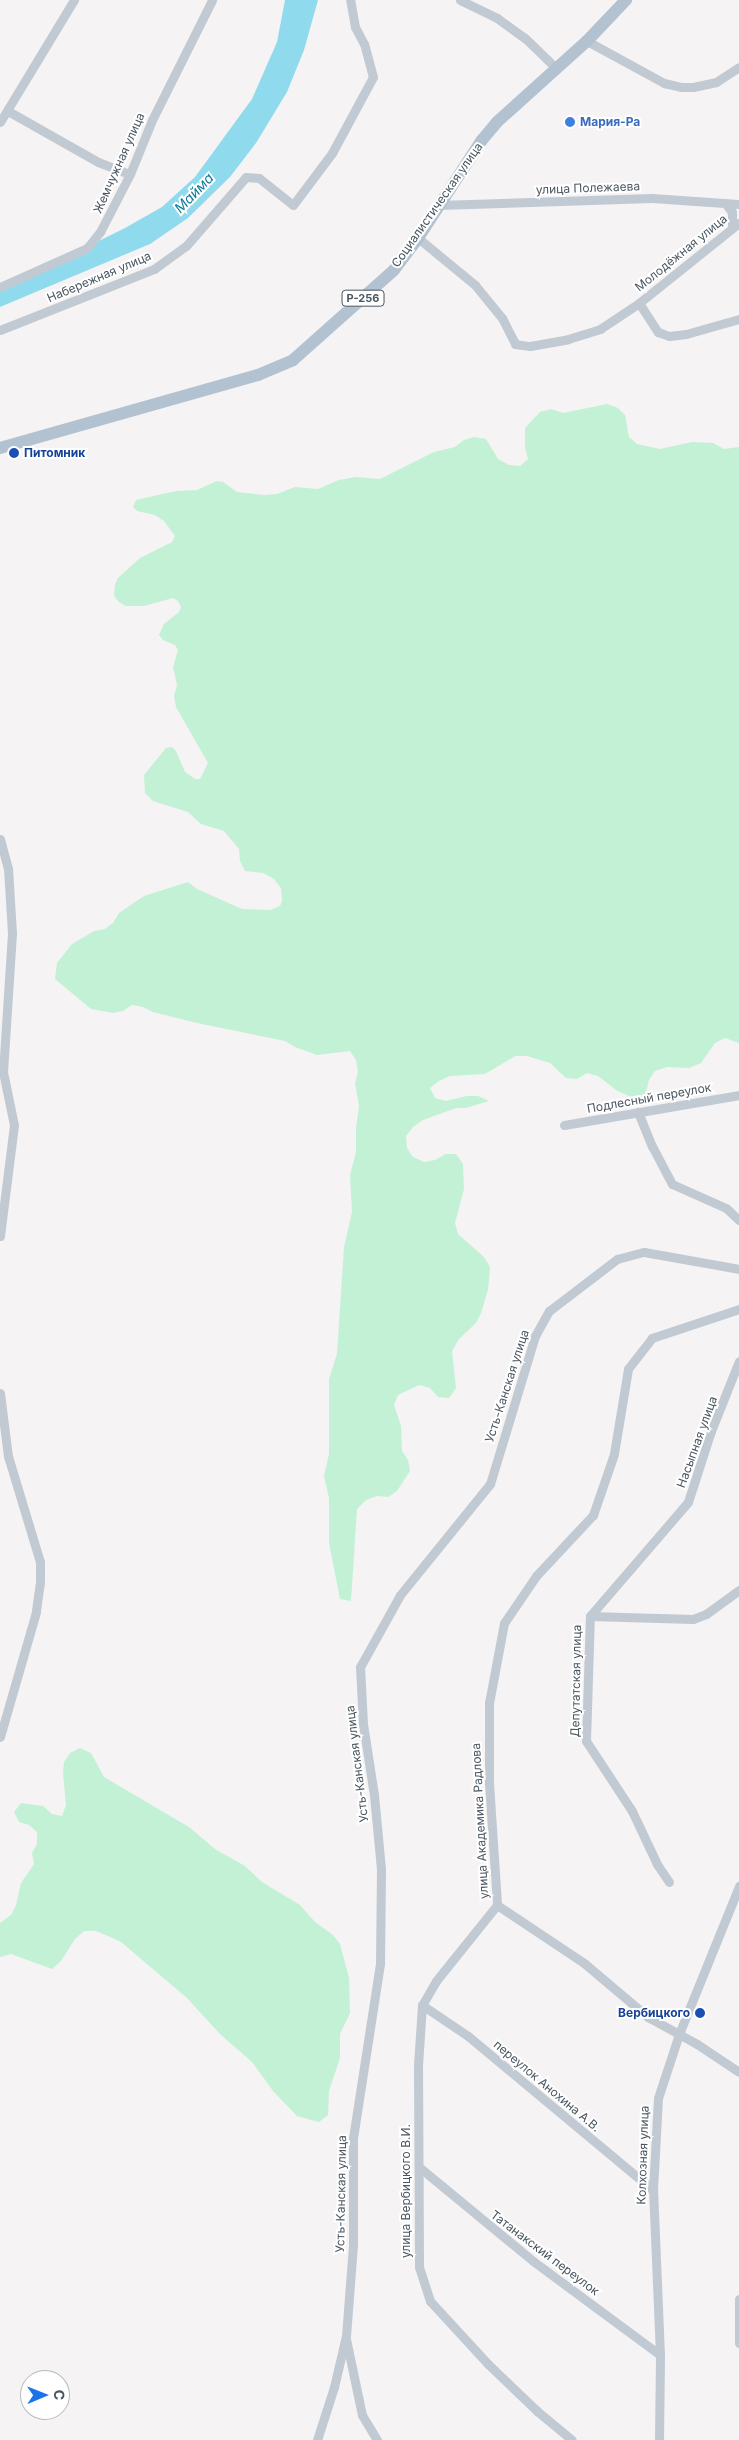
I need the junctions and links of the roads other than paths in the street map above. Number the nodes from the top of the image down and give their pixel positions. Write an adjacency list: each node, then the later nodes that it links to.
1 (74, 0): 9 (street)
2 (212, 0): 11 (street, Жемчужная улица)
3 (350, 0): 20 (street, Набережная улица)
4 (460, 0): 8 (street)
5 (626, 0): 6 (main road, Социалистическая улица / Р-256)
6 (588, 41): 7 (street); 8 (main road, Социалистическая улица / Р-256)
7 (739, 67)
8 (556, 68): 14 (main road, Социалистическая улица / Р-256)
9 (8, 111): 10 (street); 11 (street)
10 (0, 122)
11 (130, 174): 17 (street, Жемчужная улица)
12 (725, 203): 13 (street, улица Полежаева); 14 (street, улица Полежаева); 15 (street)
13 (739, 204)
14 (438, 205): 16 (main road, Социалистическая улица / Р-256)
15 (735, 225): 18 (street, Молодёжная улица)
16 (418, 238): 18 (street, Молодёжная улица); 21 (main road, Социалистическая улица / Р-256)
17 (0, 287)
18 (638, 303): 19 (street, Молодёжная улица)
19 (739, 319)
20 (0, 330)
21 (0, 448)
22 (0, 840): 27 (street)
23 (739, 1095): 24 (street, Подлесный переулок)
24 (638, 1112): 25 (street, Подлесный переулок); 26 (street)
25 (564, 1125)
26 (739, 1220)
27 (0, 1236)
28 (739, 1270): 44 (street, Усть-Канская улица)
29 (739, 1309): 37 (street, улица Академика Радлова)
30 (739, 1362): 33 (street, Насыпная улица)
31 (0, 1393): 34 (street)
32 (739, 1590): 33 (street, Депутатская улица)
33 (590, 1616): 35 (street, Депутатская улица)
34 (0, 1737)
35 (669, 1882)
36 (739, 1886): 39 (street, Колхозная улица)
37 (497, 1905): 38 (street, улица Вербицкого В.И.); 39 (street, улица Академика Радлова)
38 (422, 2005): 41 (street, улица Вербицкого В.И.); 42 (street, переулок Анохина А.В.)
39 (679, 2034): 40 (street, улица Академика Радлова); 42 (street, Колхозная улица)
40 (739, 2072)
41 (419, 2168): 46 (street, Татанакский переулок); 49 (street, улица Вербицкого В.И.)
42 (653, 2190): 46 (street, Колхозная улица)
43 (739, 2299): 45 (street)
44 (346, 2336): 47 (street, Усть-Канская улица); 48 (street)
45 (739, 2343)
46 (660, 2355): 50 (street, Колхозная улица)
47 (317, 2440)
48 (377, 2440)
49 (572, 2440)
50 (659, 2440)

